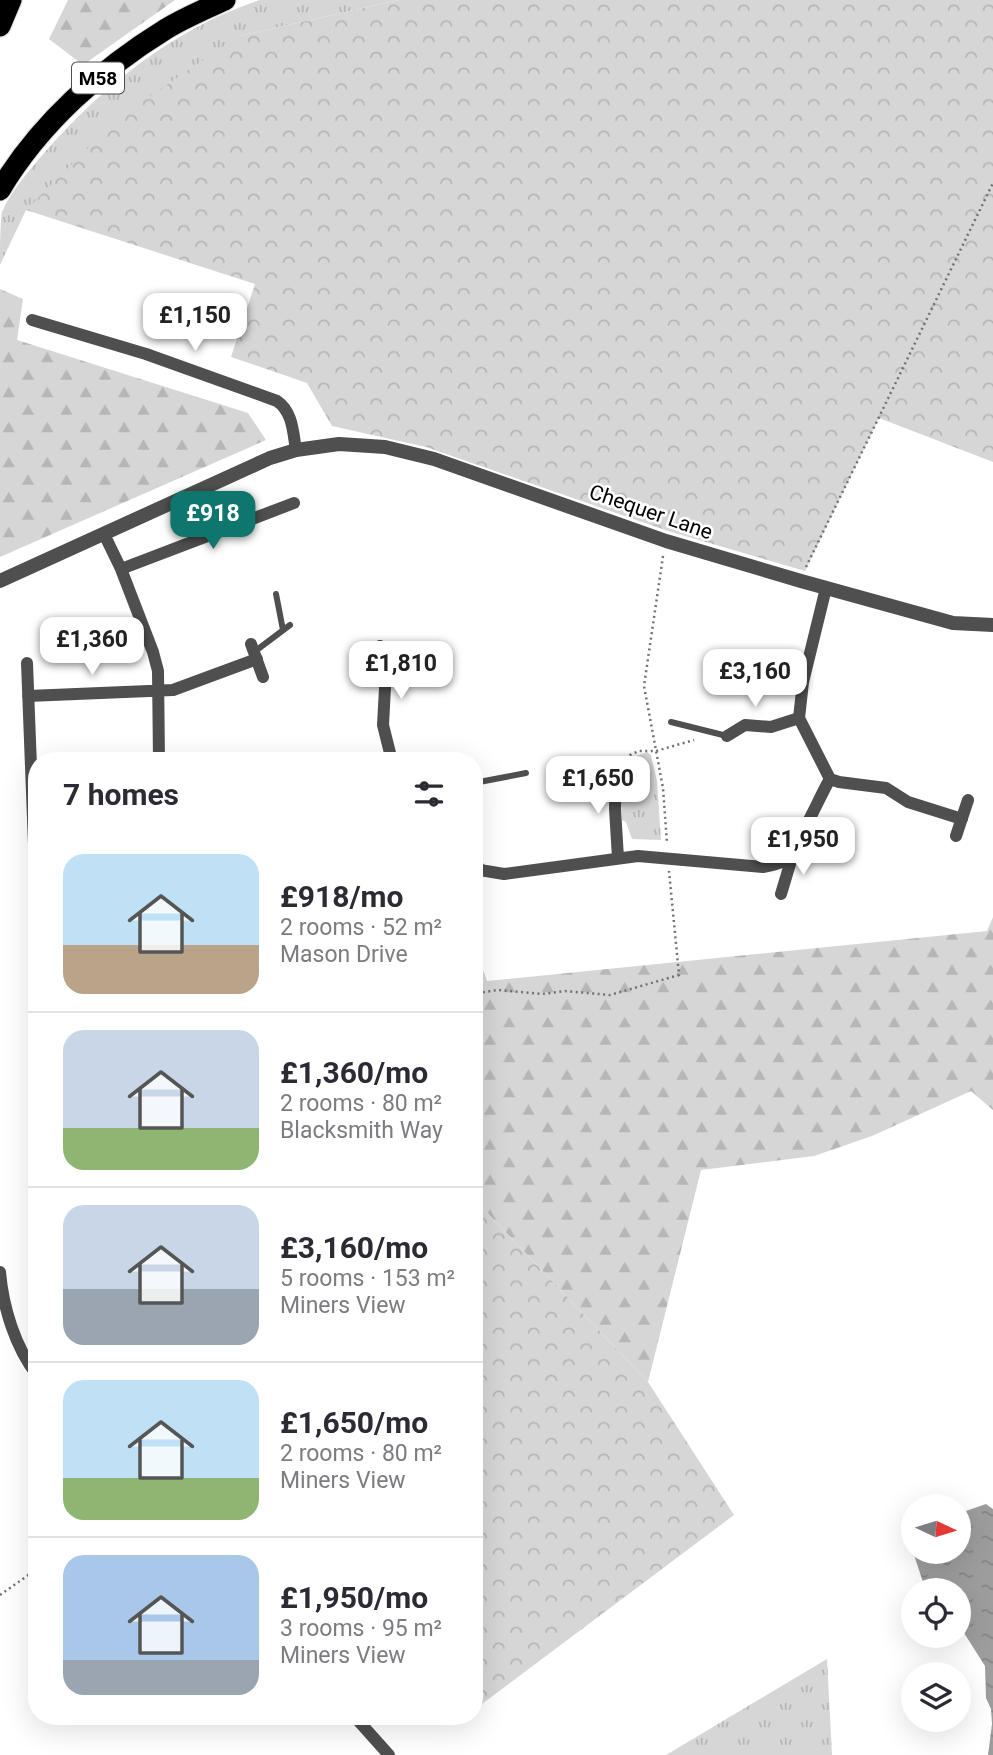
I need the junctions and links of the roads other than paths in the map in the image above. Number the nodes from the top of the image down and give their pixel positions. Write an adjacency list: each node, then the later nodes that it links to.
1 (4, 0): 4 (highway)
2 (11, 0): 5 (highway)
3 (225, 0): 6 (highway, M58)
4 (0, 13)
5 (0, 26)
6 (0, 190)
7 (32, 320): 8 (street)
8 (296, 450): 10 (street, Chequer Lane); 13 (street, Chequer Lane)
9 (294, 503): 11 (street)
10 (104, 534): 11 (street); 12 (street, Chequer Lane)
11 (121, 569): 22 (street)
12 (0, 582)
13 (826, 588): 16 (street, Chequer Lane); 24 (street)
14 (276, 594): 17 (lane)
15 (290, 625): 17 (lane)
16 (993, 625)
17 (283, 630): 19 (lane)
18 (380, 646): 29 (street)
19 (254, 652): 21 (street); 22 (street)
20 (27, 663): 23 (street)
21 (264, 677)
22 (158, 691): 23 (street); 28 (street)
23 (28, 696): 27 (street)
24 (799, 718): 26 (street); 32 (street)
25 (671, 722): 26 (lane)
26 (724, 735)
27 (30, 752)
28 (159, 752)
29 (390, 752)
30 (526, 773): 33 (lane)
31 (616, 774): 38 (street)
32 (830, 779): 35 (street); 37 (street)
33 (483, 781)
34 (968, 800): 35 (street)
35 (962, 819): 36 (street)
36 (956, 836)
37 (794, 851): 38 (street); 40 (street)
38 (618, 858): 39 (street)
39 (483, 869)
40 (780, 894)
41 (0, 1272): 42 (street)
42 (28, 1360)
43 (362, 1725): 44 (street)
44 (389, 1755)

